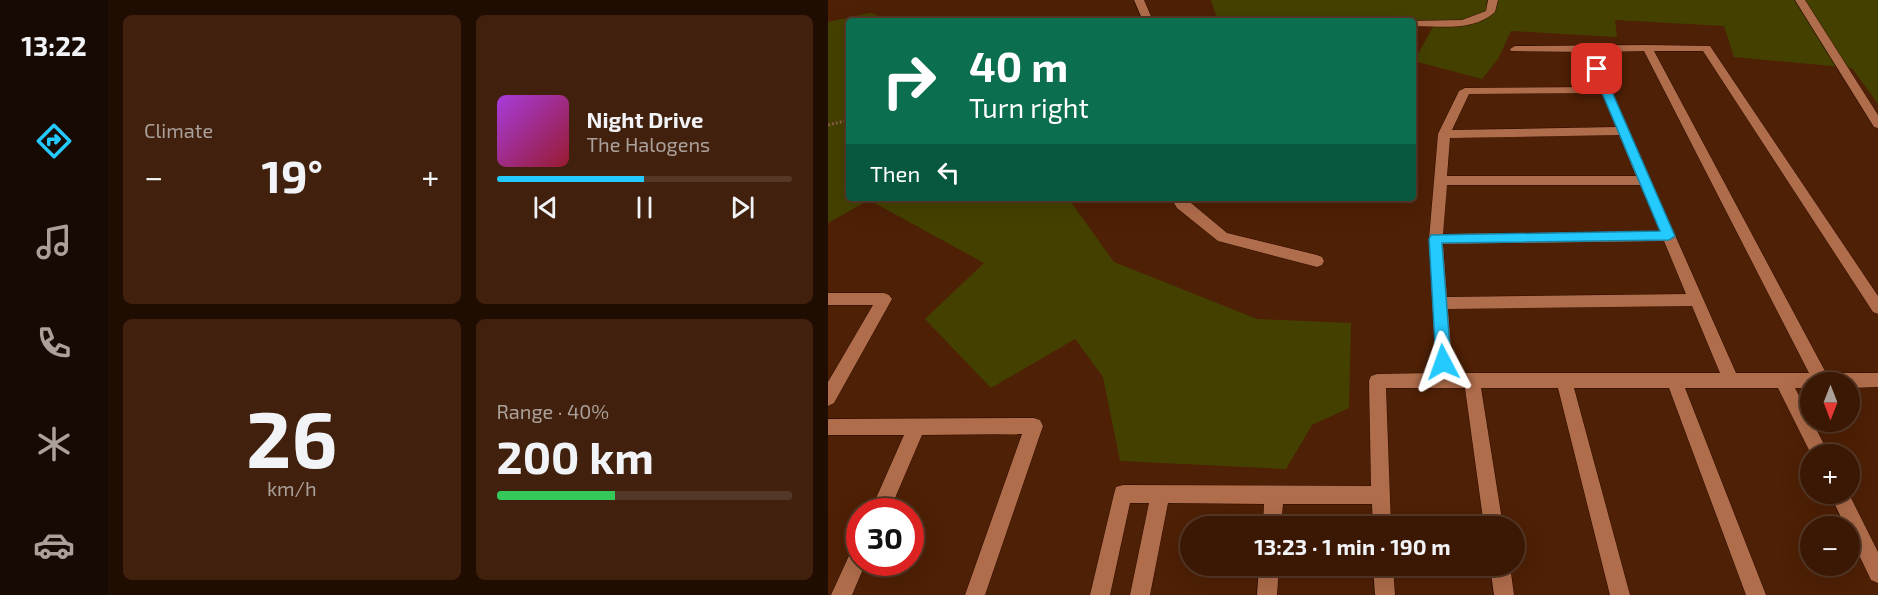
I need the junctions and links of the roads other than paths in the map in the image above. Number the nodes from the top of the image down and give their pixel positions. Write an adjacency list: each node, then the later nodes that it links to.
1 (1139, 0): 4 (street)
2 (1493, 0): 5 (street)
3 (1800, 0): 10 (street)
4 (1147, 18)
5 (1416, 23)
6 (1647, 48): 8 (street); 22 (street); 23 (street)
7 (1515, 49): 8 (street)
8 (1588, 49): 9 (street)
9 (1606, 90): 11 (street); 12 (street)
10 (1878, 124)
11 (1624, 131): 12 (street); 13 (street)
12 (1443, 134): 14 (street)
13 (1645, 180): 14 (street); 16 (street)
14 (1440, 181): 17 (street)
15 (1180, 201): 18 (street)
16 (1669, 236): 17 (street); 20 (street)
17 (1436, 239): 21 (street)
18 (1317, 261)
19 (828, 299): 33 (street)
20 (1696, 300): 21 (street); 25 (street)
21 (1440, 303): 30 (street)
22 (1878, 308)
23 (1817, 372)
24 (1674, 380): 25 (street); 32 (street); 58 (street)
25 (1731, 380): 26 (street)
26 (1783, 380): 27 (street); 36 (street)
27 (1800, 380)
28 (1860, 380): 29 (street)
29 (1878, 380)
30 (1444, 381): 31 (street); 39 (street)
31 (1472, 381): 32 (street); 44 (street)
32 (1564, 381): 57 (street)
33 (828, 398)
34 (917, 426): 35 (street); 40 (street); 51 (street)
35 (828, 427)
36 (1815, 444)
37 (1160, 494): 38 (street); 52 (street); 53 (street)
38 (1274, 495): 39 (street); 42 (street)
39 (1381, 495): 43 (street)
40 (885, 498)
41 (1844, 504): 45 (street)
42 (1273, 516)
43 (1382, 516)
44 (1492, 516)
45 (1878, 573)
46 (850, 576): 50 (street)
47 (1268, 576): 54 (street)
48 (1383, 576): 55 (street)
49 (1501, 576): 56 (street)
50 (841, 595)
51 (975, 595)
52 (1100, 595)
53 (1140, 595)
54 (1267, 595)
55 (1384, 595)
56 (1504, 595)
57 (1620, 595)
58 (1756, 595)

